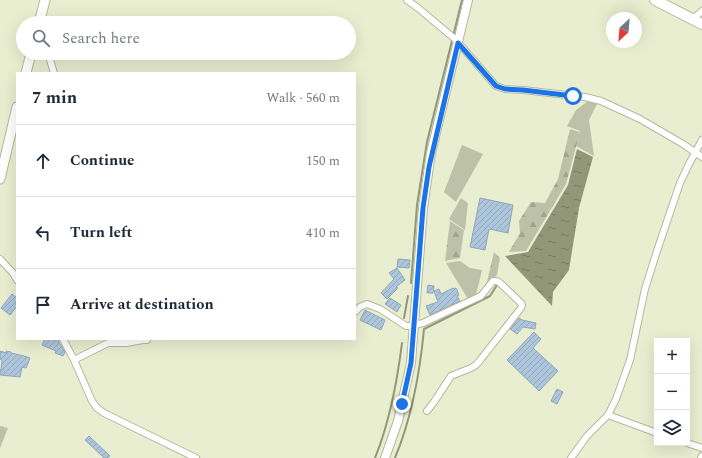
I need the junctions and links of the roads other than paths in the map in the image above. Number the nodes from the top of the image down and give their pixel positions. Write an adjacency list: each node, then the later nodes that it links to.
1 (45, 0): 6 (main road)
2 (408, 0): 9 (street)
3 (468, 0): 9 (street)
4 (655, 0): 7 (highway)
5 (702, 11): 7 (street)
6 (41, 16)
7 (693, 19): 8 (highway)
8 (702, 24)
9 (455, 39): 16 (street); 22 (street)
10 (29, 60): 12 (main road)
11 (50, 60): 13 (street)
12 (26, 72)
13 (54, 72)
14 (16, 111): 18 (main road)
15 (702, 140): 16 (street)
16 (695, 152): 17 (street); 28 (street)
17 (702, 157)
18 (0, 179)
19 (0, 259): 20 (street)
20 (16, 279)
21 (356, 311): 22 (street)
22 (414, 325): 27 (street); 33 (street)
23 (64, 340): 26 (street)
24 (133, 340): 25 (street); 26 (street)
25 (147, 340)
26 (74, 360): 32 (street)
27 (427, 411)
28 (608, 415): 29 (street); 34 (street)
29 (654, 431)
30 (690, 444): 31 (street)
31 (702, 448)
32 (196, 458)
33 (385, 458)
34 (571, 458)

